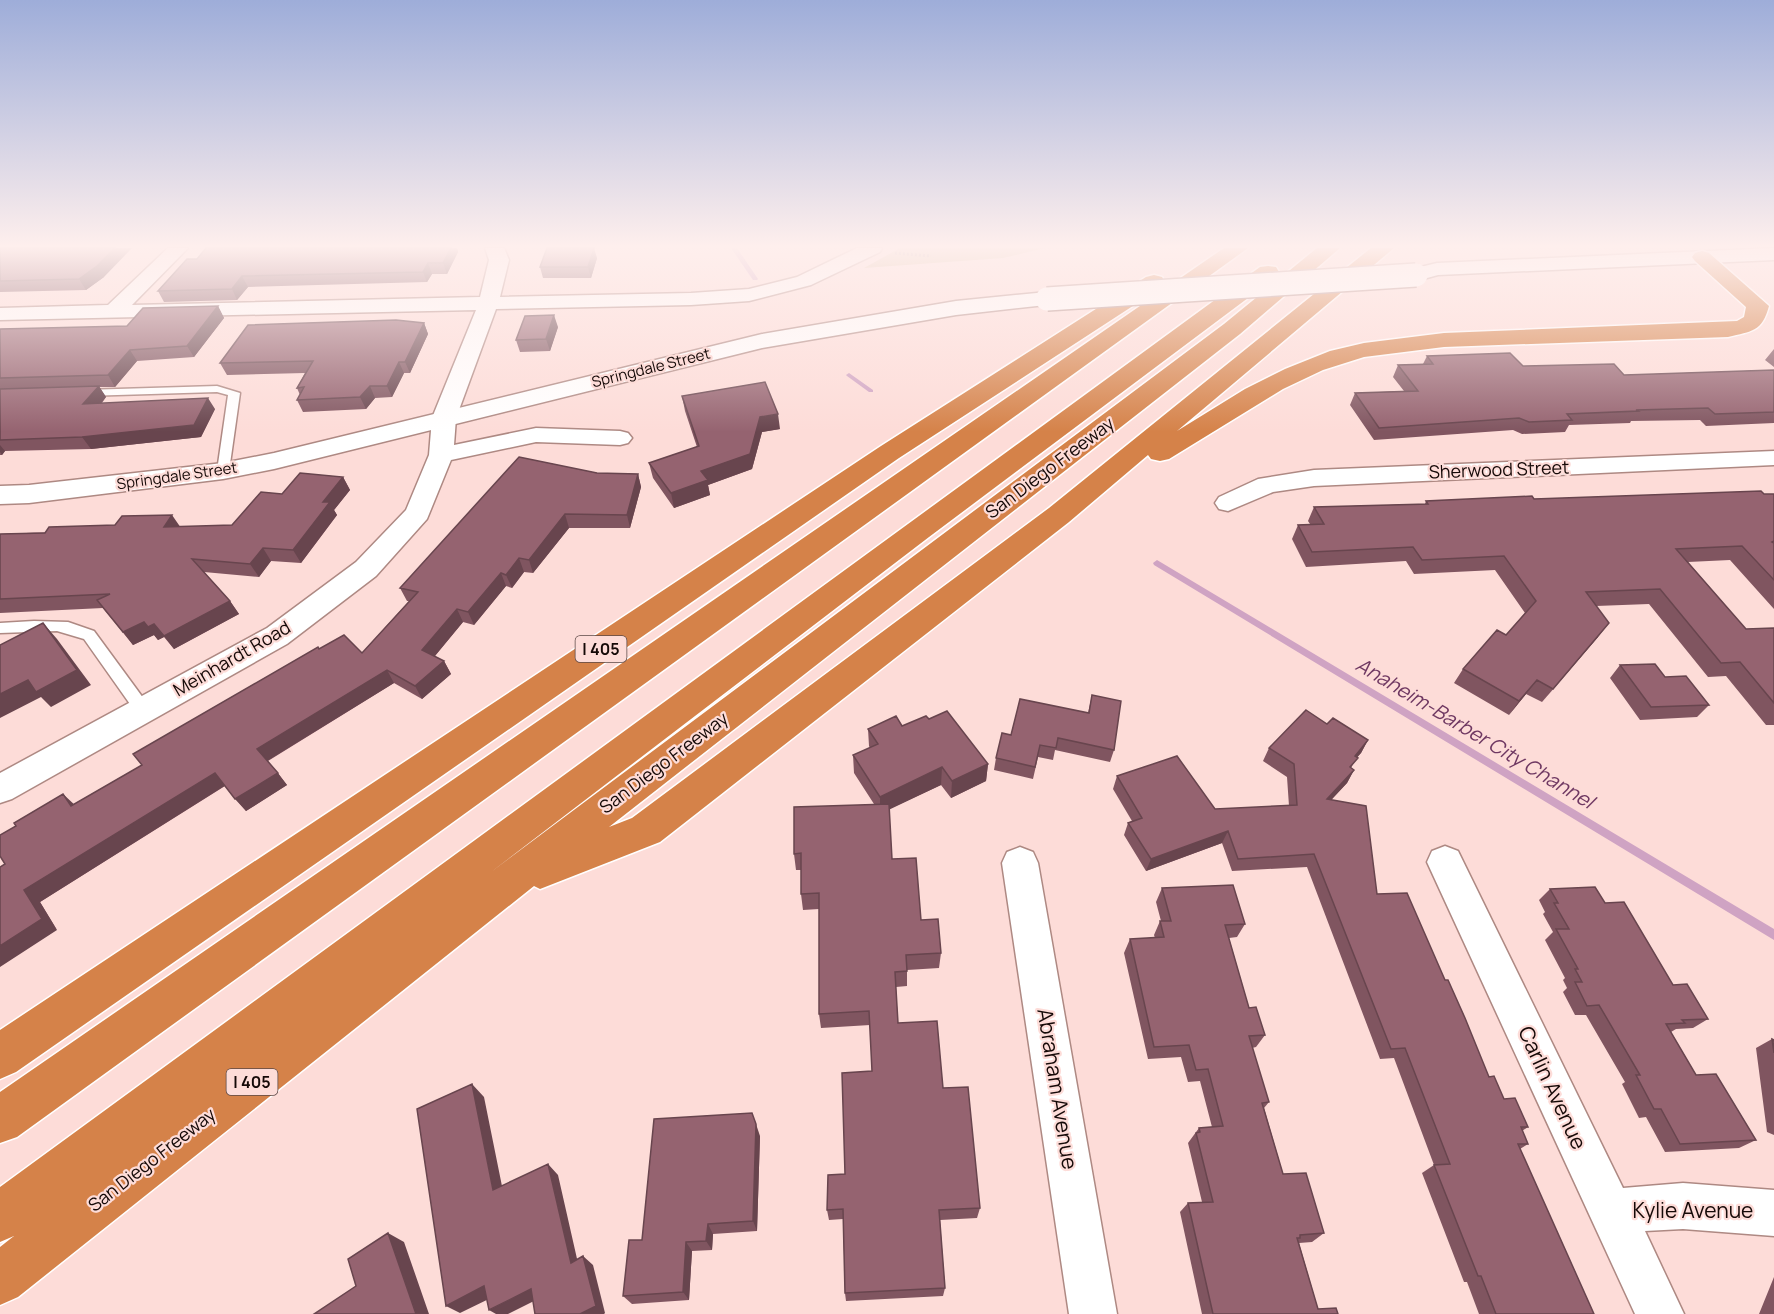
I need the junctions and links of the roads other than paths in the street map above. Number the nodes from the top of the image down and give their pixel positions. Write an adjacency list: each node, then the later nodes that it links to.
1 (116, 309): 11 (street)
2 (238, 309): 11 (street)
3 (486, 309): 14 (street, Meinhardt Road)
4 (948, 309): 14 (main road, Springdale Street, bridge)
5 (1111, 309): 28 (highway, I 405)
6 (1151, 309): 29 (highway)
7 (1216, 309): 32 (highway)
8 (1256, 309): 27 (highway, San Diego Freeway / I 405)
9 (1307, 309): 21 (highway)
10 (1757, 309): 21 (highway)
11 (112, 313): 12 (street)
12 (0, 314)
13 (68, 393): 18 (lane)
14 (444, 418): 16 (street, Meinhardt Road); 18 (main road, Springdale Street)
15 (620, 438): 16 (street)
16 (441, 455): 23 (street, Meinhardt Road)
17 (1774, 458): 20 (street, Sherwood Street)
18 (223, 471): 19 (main road, Springdale Street)
19 (0, 495)
20 (1228, 503)
21 (1059, 515): 27 (highway)
22 (0, 628): 23 (lane)
23 (143, 710): 24 (street, Meinhardt Road)
24 (0, 789)
25 (1444, 862): 30 (street, Carlin Avenue)
26 (1020, 863): 34 (street, Abraham Avenue)
27 (505, 885): 33 (highway, San Diego Freeway / I 405)
28 (0, 1056)
29 (0, 1120)
30 (1611, 1211): 31 (street, Kylie Avenue); 35 (street, Carlin Avenue)
31 (1774, 1214)
32 (0, 1217)
33 (0, 1279)
34 (1093, 1314)
35 (1660, 1314)

